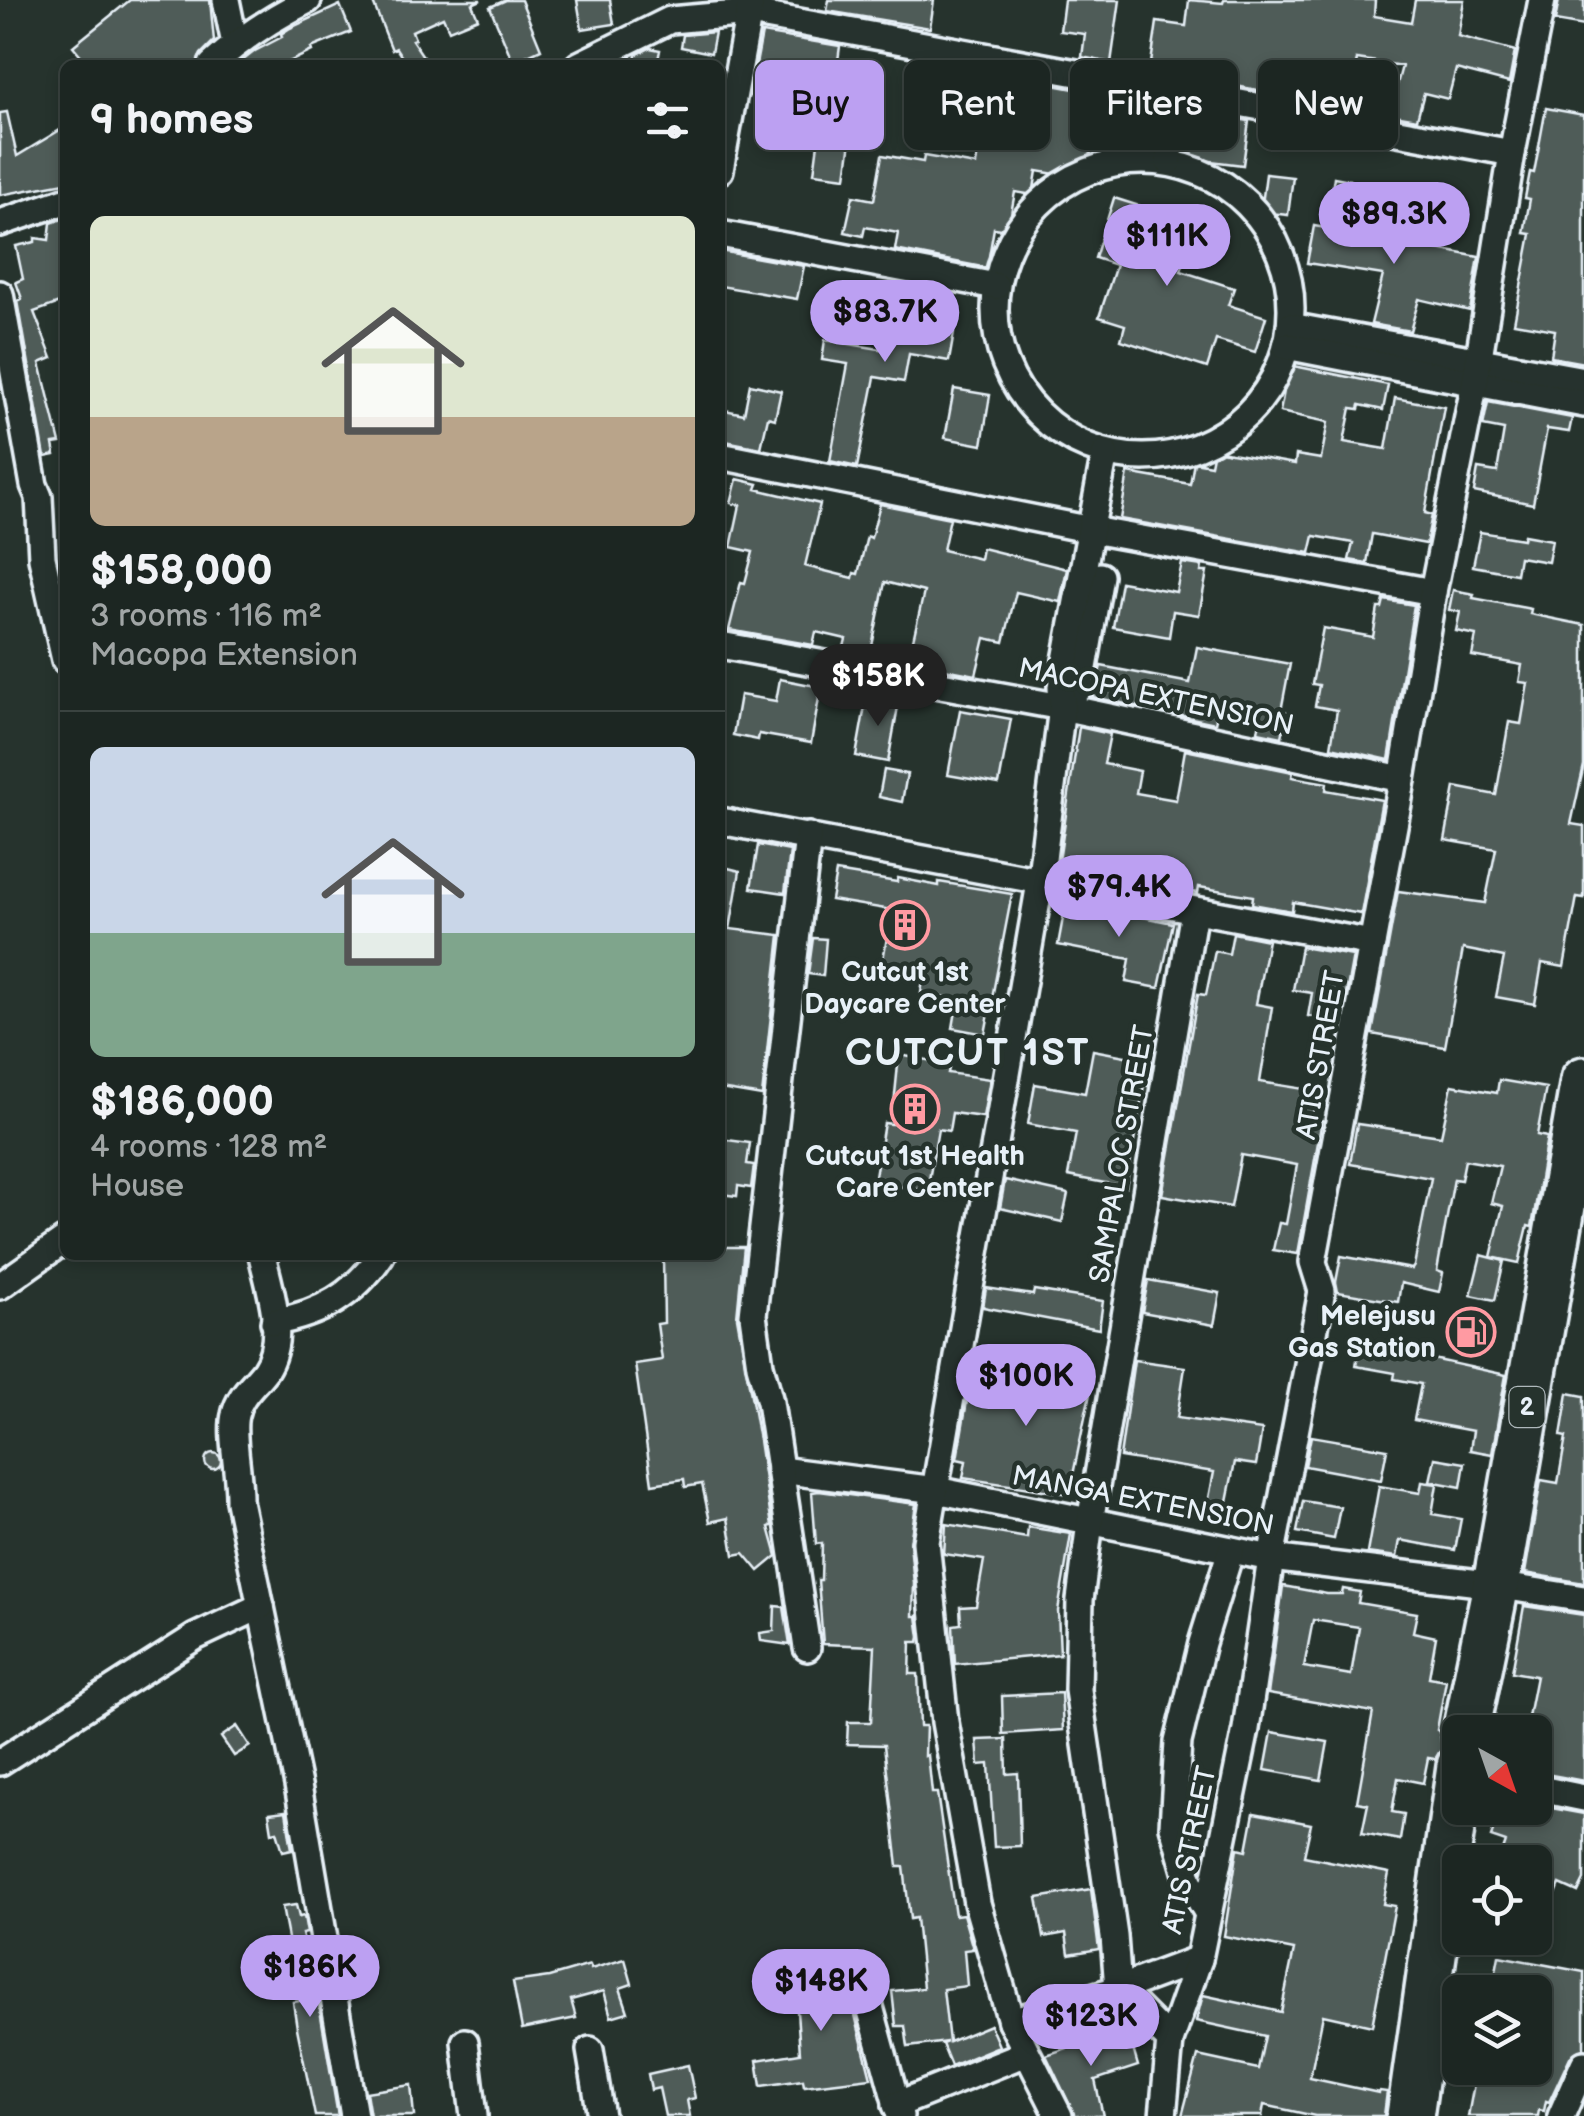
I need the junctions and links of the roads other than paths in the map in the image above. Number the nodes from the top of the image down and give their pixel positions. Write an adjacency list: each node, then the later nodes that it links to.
1 (226, 0): 5 (street)
2 (308, 0): 5 (street)
3 (1542, 0): 12 (street, ATIS STREET)
4 (750, 7): 7 (street); 8 (street); 10 (street)
5 (234, 44): 6 (street)
6 (217, 60)
7 (589, 60)
8 (1070, 71)
9 (1238, 104): 12 (street)
10 (725, 143)
11 (1170, 150): 13 (street)
12 (1512, 153): 20 (street, ATIS STREET)
13 (1169, 162): 17 (street); 19 (street)
14 (60, 203): 15 (street)
15 (0, 223)
16 (725, 235): 17 (street)
17 (996, 286): 23 (street)
18 (0, 294): 27 (street)
19 (1288, 336): 20 (street); 23 (street)
20 (1477, 372): 21 (street); 22 (street); 26 (street, ATIS STREET)
21 (1584, 380)
22 (1584, 404)
23 (1114, 455): 25 (street)
24 (725, 457): 25 (street)
25 (1099, 532): 26 (street); 29 (street)
26 (1433, 592): 30 (street, ATIS STREET)
27 (60, 638)
28 (725, 647): 29 (street, MACOPA EXTENSION)
29 (1062, 707): 30 (street, MACOPA EXTENSION); 33 (street)
30 (1402, 779): 35 (street, ATIS STREET)
31 (725, 821): 32 (street)
32 (808, 836): 33 (street); 42 (street)
33 (1040, 883): 34 (street); 43 (street)
34 (1194, 911): 35 (street); 44 (street, SAMPALOC STREET)
35 (1372, 944): 46 (street, ATIS STREET)
36 (1584, 1080): 47 (highway, 2)
37 (60, 1244): 40 (street)
38 (263, 1260): 41 (street)
39 (377, 1260): 41 (street)
40 (0, 1286)
41 (274, 1322): 49 (street)
42 (780, 1470): 43 (street, MANGA EXTENSION); 50 (street)
43 (936, 1490): 44 (street, MANGA EXTENSION); 60 (street)
44 (1090, 1522): 45 (street, MANGA EXTENSION); 58 (street, SAMPALOC STREET)
45 (1230, 1550): 46 (street, MANGA EXTENSION); 56 (street)
46 (1271, 1558): 47 (street, MANGA EXTENSION); 56 (street, ATIS STREET)
47 (1496, 1585): 48 (street, MANGA EXTENSION); 51 (highway, 2)
48 (1584, 1600)
49 (261, 1606): 52 (street); 67 (street)
50 (807, 1648)
51 (1469, 1715)
52 (0, 1762)
53 (1552, 1791): 54 (street)
54 (1584, 1798)
55 (1452, 1825): 72 (highway)
56 (1208, 1914): 57 (street, ATIS STREET)
57 (1199, 1958): 58 (street); 61 (street, ATIS STREET)
58 (1118, 1989): 60 (street); 61 (street)
59 (870, 2007): 66 (street)
60 (1011, 2021): 64 (street)
61 (1170, 2041): 71 (street, ATIS STREET)
62 (465, 2042): 68 (street)
63 (590, 2050): 69 (street)
64 (1026, 2053): 66 (street); 70 (street)
65 (1584, 2064): 73 (street)
66 (898, 2110)
67 (354, 2116)
68 (474, 2116)
69 (601, 2116)
70 (1058, 2116)
71 (1163, 2116)
72 (1410, 2116)
73 (1561, 2116)

